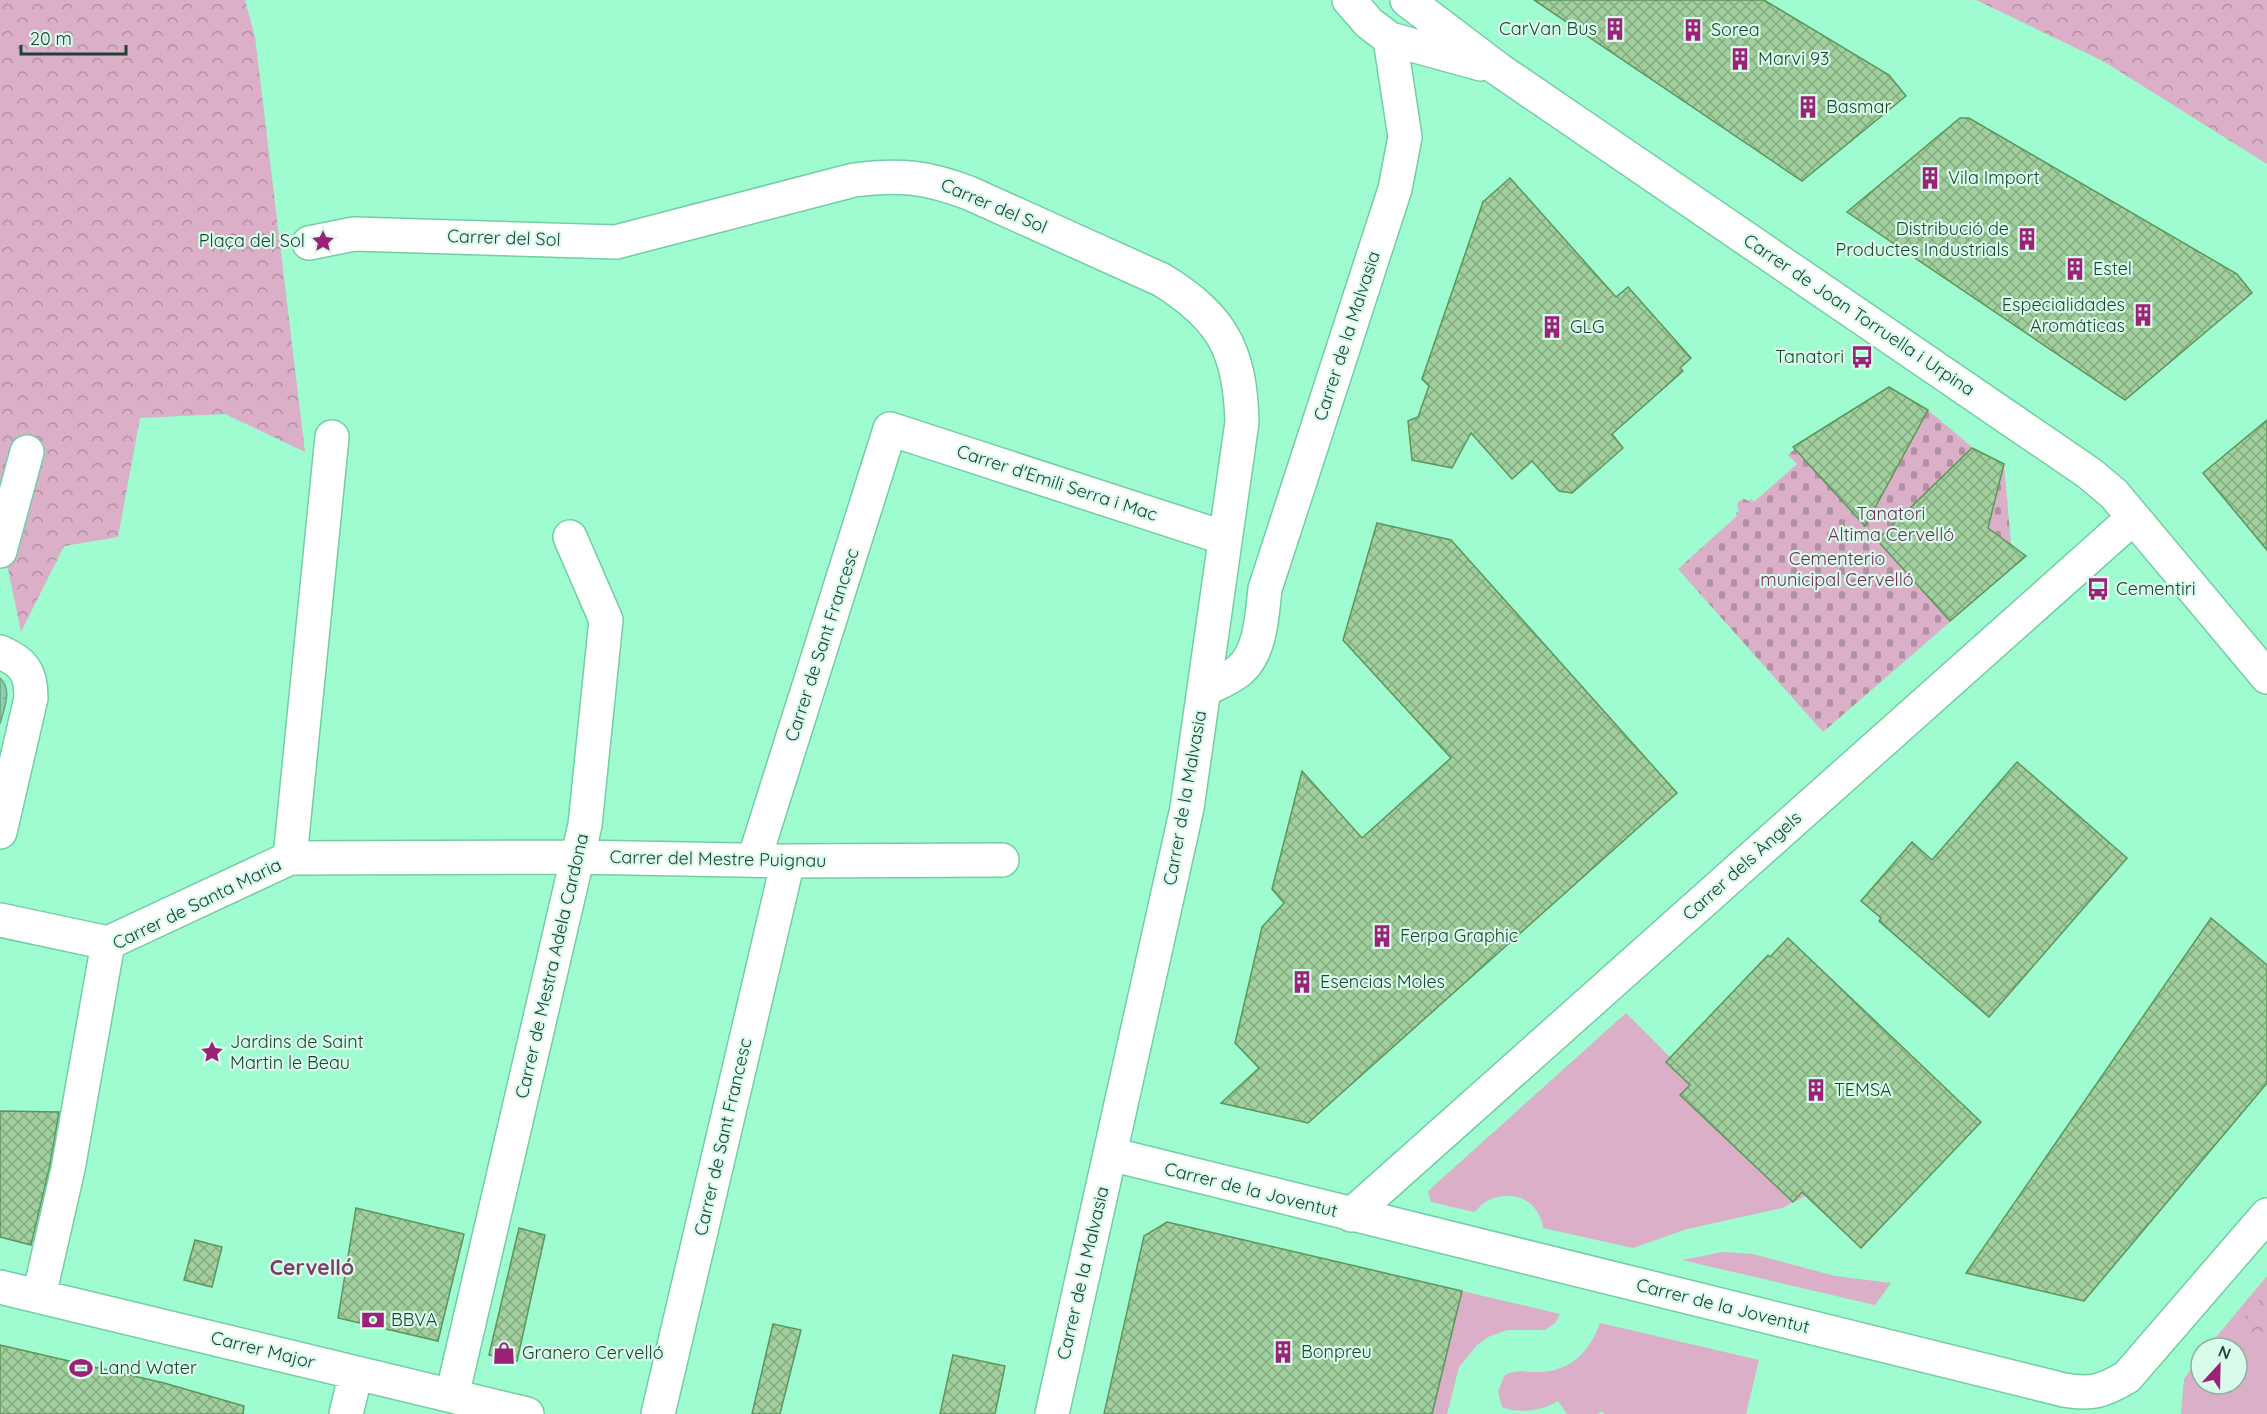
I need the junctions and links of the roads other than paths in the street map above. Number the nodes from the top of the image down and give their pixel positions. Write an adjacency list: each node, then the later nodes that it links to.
1 (1350, 0): 3 (street)
2 (1407, 0): 4 (street, Carrer de Joan Torruella i Urpina)
3 (1390, 39): 4 (street); 15 (street, Carrer de la Malvasia)
4 (1498, 69): 9 (street, Carrer de Joan Torruella i Urpina)
5 (309, 243): 11 (street, Carrer del Sol)
6 (890, 429): 11 (street, Carrer d'Emili Serra i Mac); 19 (street, Carrer de Sant Francesc)
7 (332, 438): 18 (street, Carrer de Santa Maria)
8 (27, 452): 12 (street)
9 (2133, 518): 14 (street, Carrer de Joan Torruella i Urpina); 25 (street, Carrer dels Àngels)
10 (570, 537): 17 (street, Carrer de Mestra Adela Cardona)
11 (1225, 538): 15 (street, Carrer del Sol)
12 (0, 550)
13 (0, 652): 16 (street)
14 (2267, 677)
15 (1204, 690): 24 (street, Carrer de la Malvasia)
16 (0, 832)
17 (578, 857): 18 (street, Carrer del Mestre Puignau); 19 (street, Carrer del Mestre Puignau); 30 (street, Carrer de Mestra Adela Cardona)
18 (290, 858): 23 (street, Carrer de Santa Maria)
19 (754, 860): 21 (street, Carrer del Mestre Puignau)
20 (1002, 860): 21 (street, Carrer del Mestre Puignau)
21 (788, 861): 33 (street, Carrer de Sant Francesc)
22 (0, 920): 23 (street)
23 (108, 943): 28 (street, Carrer de Santa Maria)
24 (1110, 1155): 25 (street, Carrer de la Joventut); 34 (street, Carrer de la Malvasia)
25 (1352, 1215): 26 (street, Carrer de la Joventut)
26 (2267, 1215)
27 (0, 1287): 28 (street, Carrer Major)
28 (39, 1296): 29 (street, Carrer Major)
29 (356, 1373): 30 (street, Carrer Major); 31 (street)
30 (452, 1396): 32 (street, Carrer Major)
31 (346, 1414)
32 (526, 1414)
33 (658, 1414)
34 (1052, 1414)

